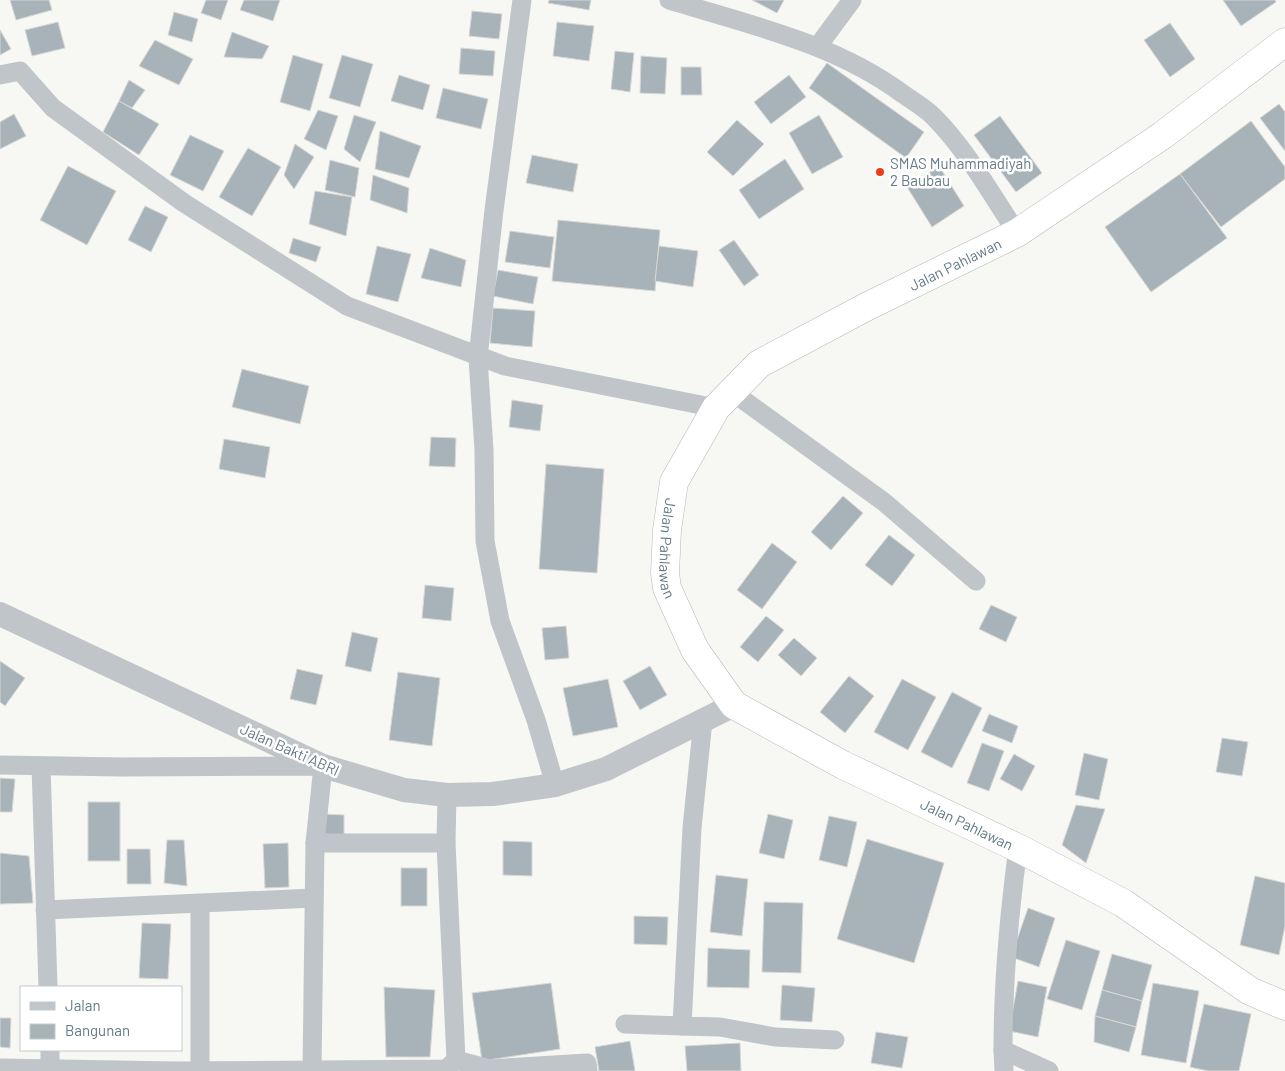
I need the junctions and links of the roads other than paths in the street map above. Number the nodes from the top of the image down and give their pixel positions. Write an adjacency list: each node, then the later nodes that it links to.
1 (522, 0): 8 (street)
2 (669, 0): 5 (street)
3 (852, 0): 5 (street)
4 (1285, 42): 7 (highway, Jalan Pahlawan)
5 (818, 46): 7 (street)
6 (0, 75): 8 (street)
7 (1018, 233): 9 (highway, Jalan Pahlawan)
8 (478, 358): 9 (street); 17 (street)
9 (723, 399): 10 (street); 12 (highway, Jalan Pahlawan)
10 (976, 581)
11 (0, 614): 16 (street, Jalan Bakti ABRI)
12 (734, 705): 13 (street, Jalan Bakti ABRI); 21 (highway, Jalan Pahlawan)
13 (703, 720): 17 (street, Jalan Bakti ABRI); 28 (street)
14 (0, 765): 15 (street)
15 (41, 766): 16 (street); 24 (street)
16 (323, 766): 18 (street, Jalan Bakti ABRI); 19 (street)
17 (555, 785): 18 (street, Jalan Bakti ABRI)
18 (448, 795): 20 (street)
19 (315, 843): 20 (street); 22 (street)
20 (446, 843): 32 (street)
21 (1018, 848): 26 (highway, Jalan Pahlawan); 30 (street)
22 (313, 898): 23 (street); 36 (street)
23 (200, 905): 24 (street); 35 (street)
24 (46, 910): 25 (street)
25 (48, 986)
26 (1285, 1006)
27 (625, 1024): 28 (street)
28 (682, 1026): 29 (street)
29 (835, 1040)
30 (1003, 1050): 38 (street); 39 (street)
31 (50, 1051): 34 (street)
32 (456, 1060): 36 (street); 37 (street)
33 (0, 1068): 34 (street)
34 (50, 1069): 35 (street)
35 (200, 1071): 36 (street)
36 (312, 1071)
37 (588, 1071)
38 (1004, 1071)
39 (1050, 1071)

